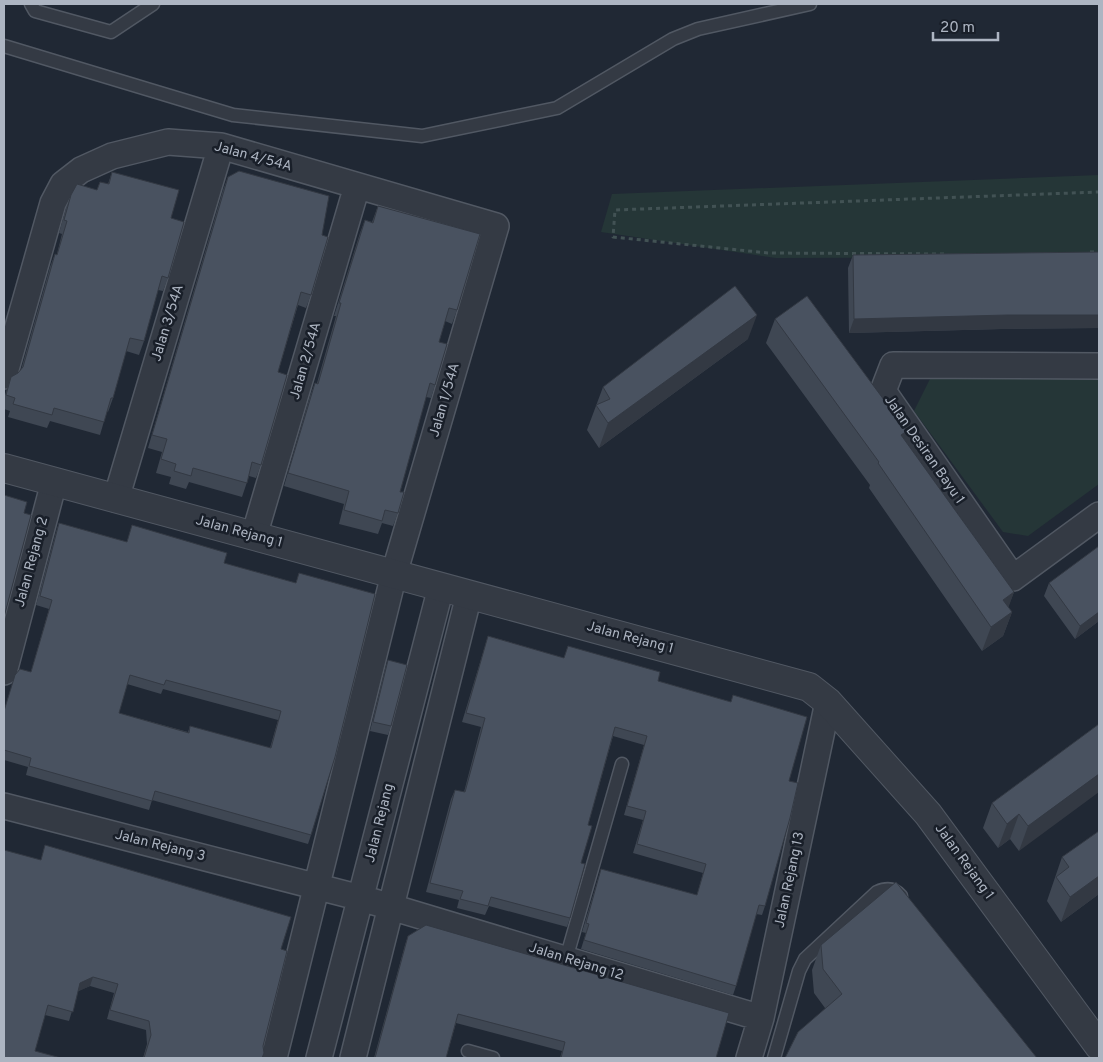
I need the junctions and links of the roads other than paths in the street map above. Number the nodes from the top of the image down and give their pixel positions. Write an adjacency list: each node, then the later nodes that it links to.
1 (32, 4): 2 (lane)
2 (153, 4)
3 (810, 4): 4 (lane)
4 (4, 46)
5 (221, 146): 6 (street, Jalan 4/54A); 9 (street, Jalan 4/54A); 12 (street, Jalan 3/54A)
6 (357, 186): 7 (street, Jalan 4/54A); 14 (street, Jalan 2/54A)
7 (496, 226): 15 (street, Jalan 1/54A)
8 (1099, 366): 13 (street, Jalan Desiran Bayu 1)
9 (4, 376)
10 (4, 468): 11 (street, Jalan Rejang 1)
11 (54, 482): 12 (street, Jalan Rejang 1); 18 (street, Jalan Rejang 2)
12 (116, 499): 14 (street, Jalan Rejang 1)
13 (1099, 515)
14 (254, 536): 15 (street, Jalan Rejang 1)
15 (394, 574): 16 (street, Jalan Rejang 1); 22 (street, Jalan 1/54A)
16 (441, 587): 17 (street, Jalan Rejang 1); 23 (street, Jalan Rejang)
17 (469, 595): 19 (street, Jalan Rejang 1); 25 (street)
18 (4, 672)
19 (828, 702): 27 (street, Jalan Rejang 13); 28 (street, Jalan Rejang 1)
20 (622, 764): 26 (lane)
21 (4, 806): 22 (street, Jalan Rejang 3)
22 (317, 886): 23 (street, Jalan Rejang 3); 30 (street, Jalan 1/54A)
23 (361, 898): 25 (street, Jalan Rejang 12); 31 (street, Jalan Rejang)
24 (909, 906): 35 (lane)
25 (391, 907): 26 (street, Jalan Rejang 12); 32 (street)
26 (566, 960): 27 (street, Jalan Rejang 12)
27 (761, 1018): 34 (street, Jalan Rejang 13)
28 (1099, 1046)
29 (468, 1051): 33 (lane)
30 (274, 1058)
31 (319, 1058)
32 (353, 1058)
33 (493, 1058)
34 (749, 1058)
35 (774, 1058)

